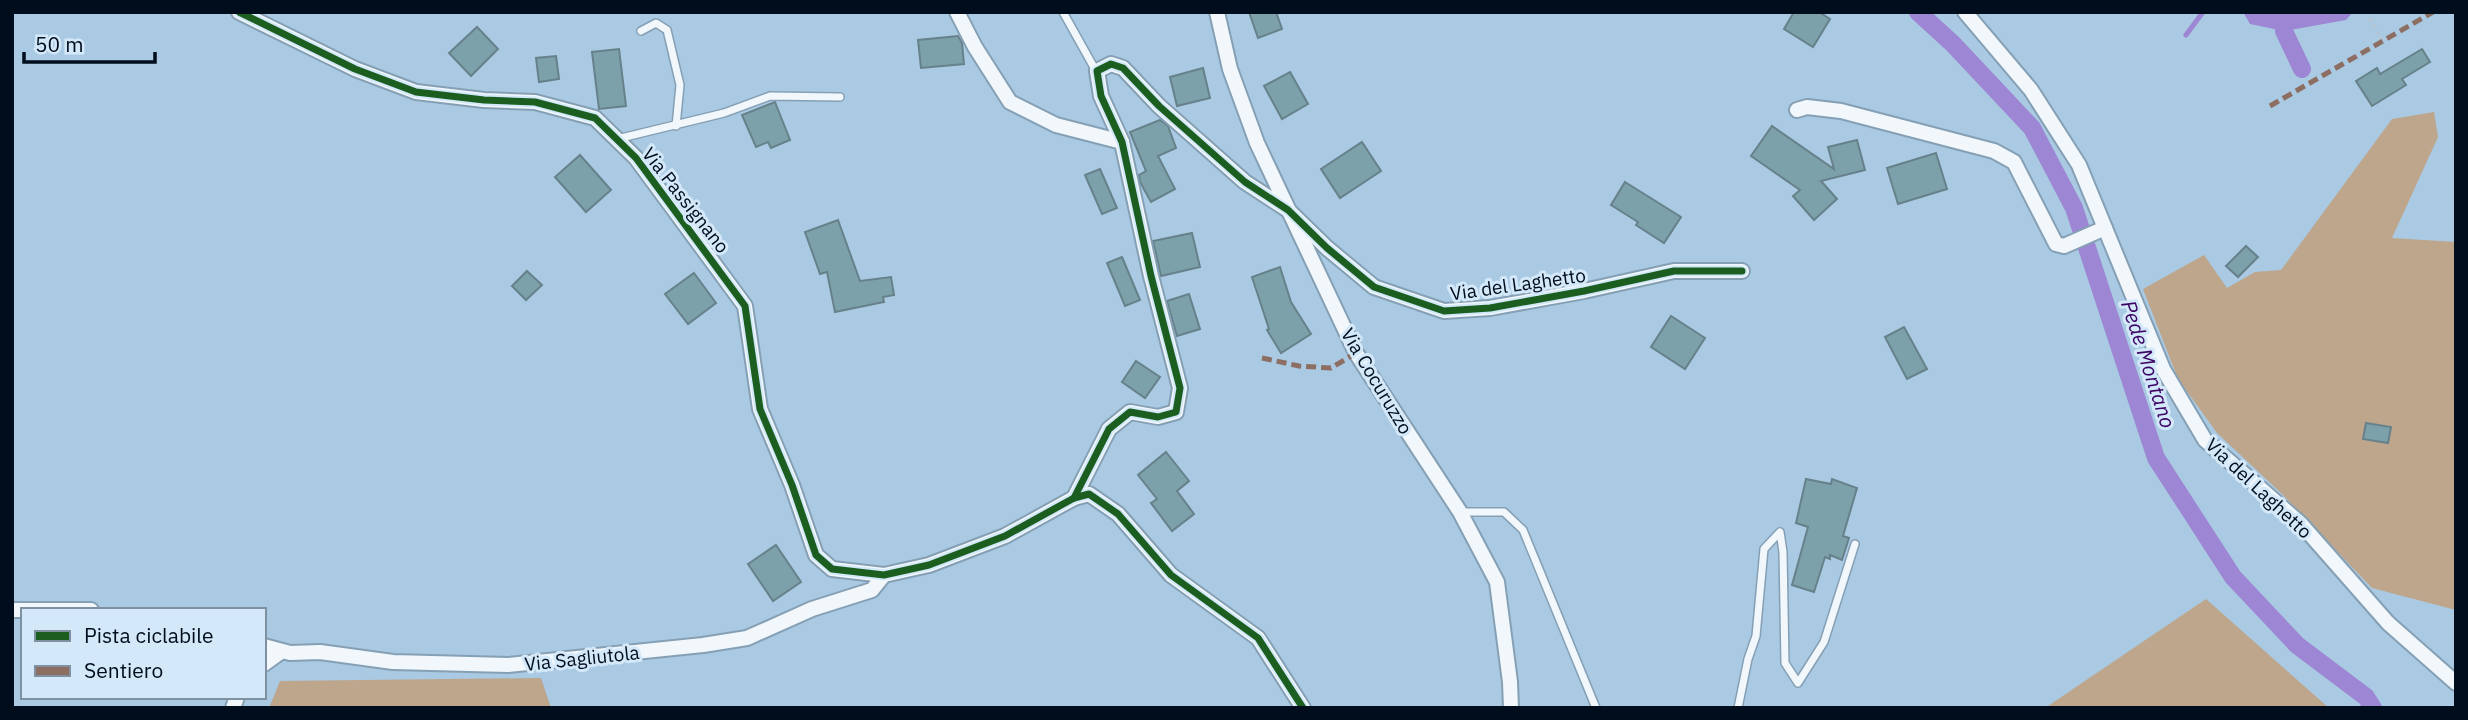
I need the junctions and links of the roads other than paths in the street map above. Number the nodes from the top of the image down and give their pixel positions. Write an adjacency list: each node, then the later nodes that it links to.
1 (239, 12): 11 (street, Via Passignano)
2 (957, 12): 12 (street)
3 (1063, 12): 7 (lane)
4 (1217, 12): 13 (street, Via Cocuruzzo)
5 (1965, 12): 14 (street, Via del Laghetto)
6 (641, 31): 10 (lane)
7 (1097, 71): 12 (street); 13 (street)
8 (841, 97): 10 (lane)
9 (1797, 110): 14 (street)
10 (676, 126): 11 (lane)
11 (616, 139): 19 (street, Via Passignano)
12 (1122, 142): 16 (street)
13 (1288, 210): 15 (street, Via del Laghetto); 17 (street, Via Cocuruzzo)
14 (2101, 225): 23 (street, Via del Laghetto)
15 (1742, 271)
16 (1074, 498): 19 (street); 24 (street)
17 (1460, 512): 25 (street, Via Cocuruzzo); 26 (lane)
18 (1855, 544): 27 (lane)
19 (884, 575): 21 (street, Via Sagliutola)
20 (266, 647): 21 (street, Via Sagliutola)
21 (282, 651): 22 (street)
22 (266, 663)
23 (2456, 683)
24 (1303, 708)
25 (1511, 708)
26 (1596, 708)
27 (1738, 708)

